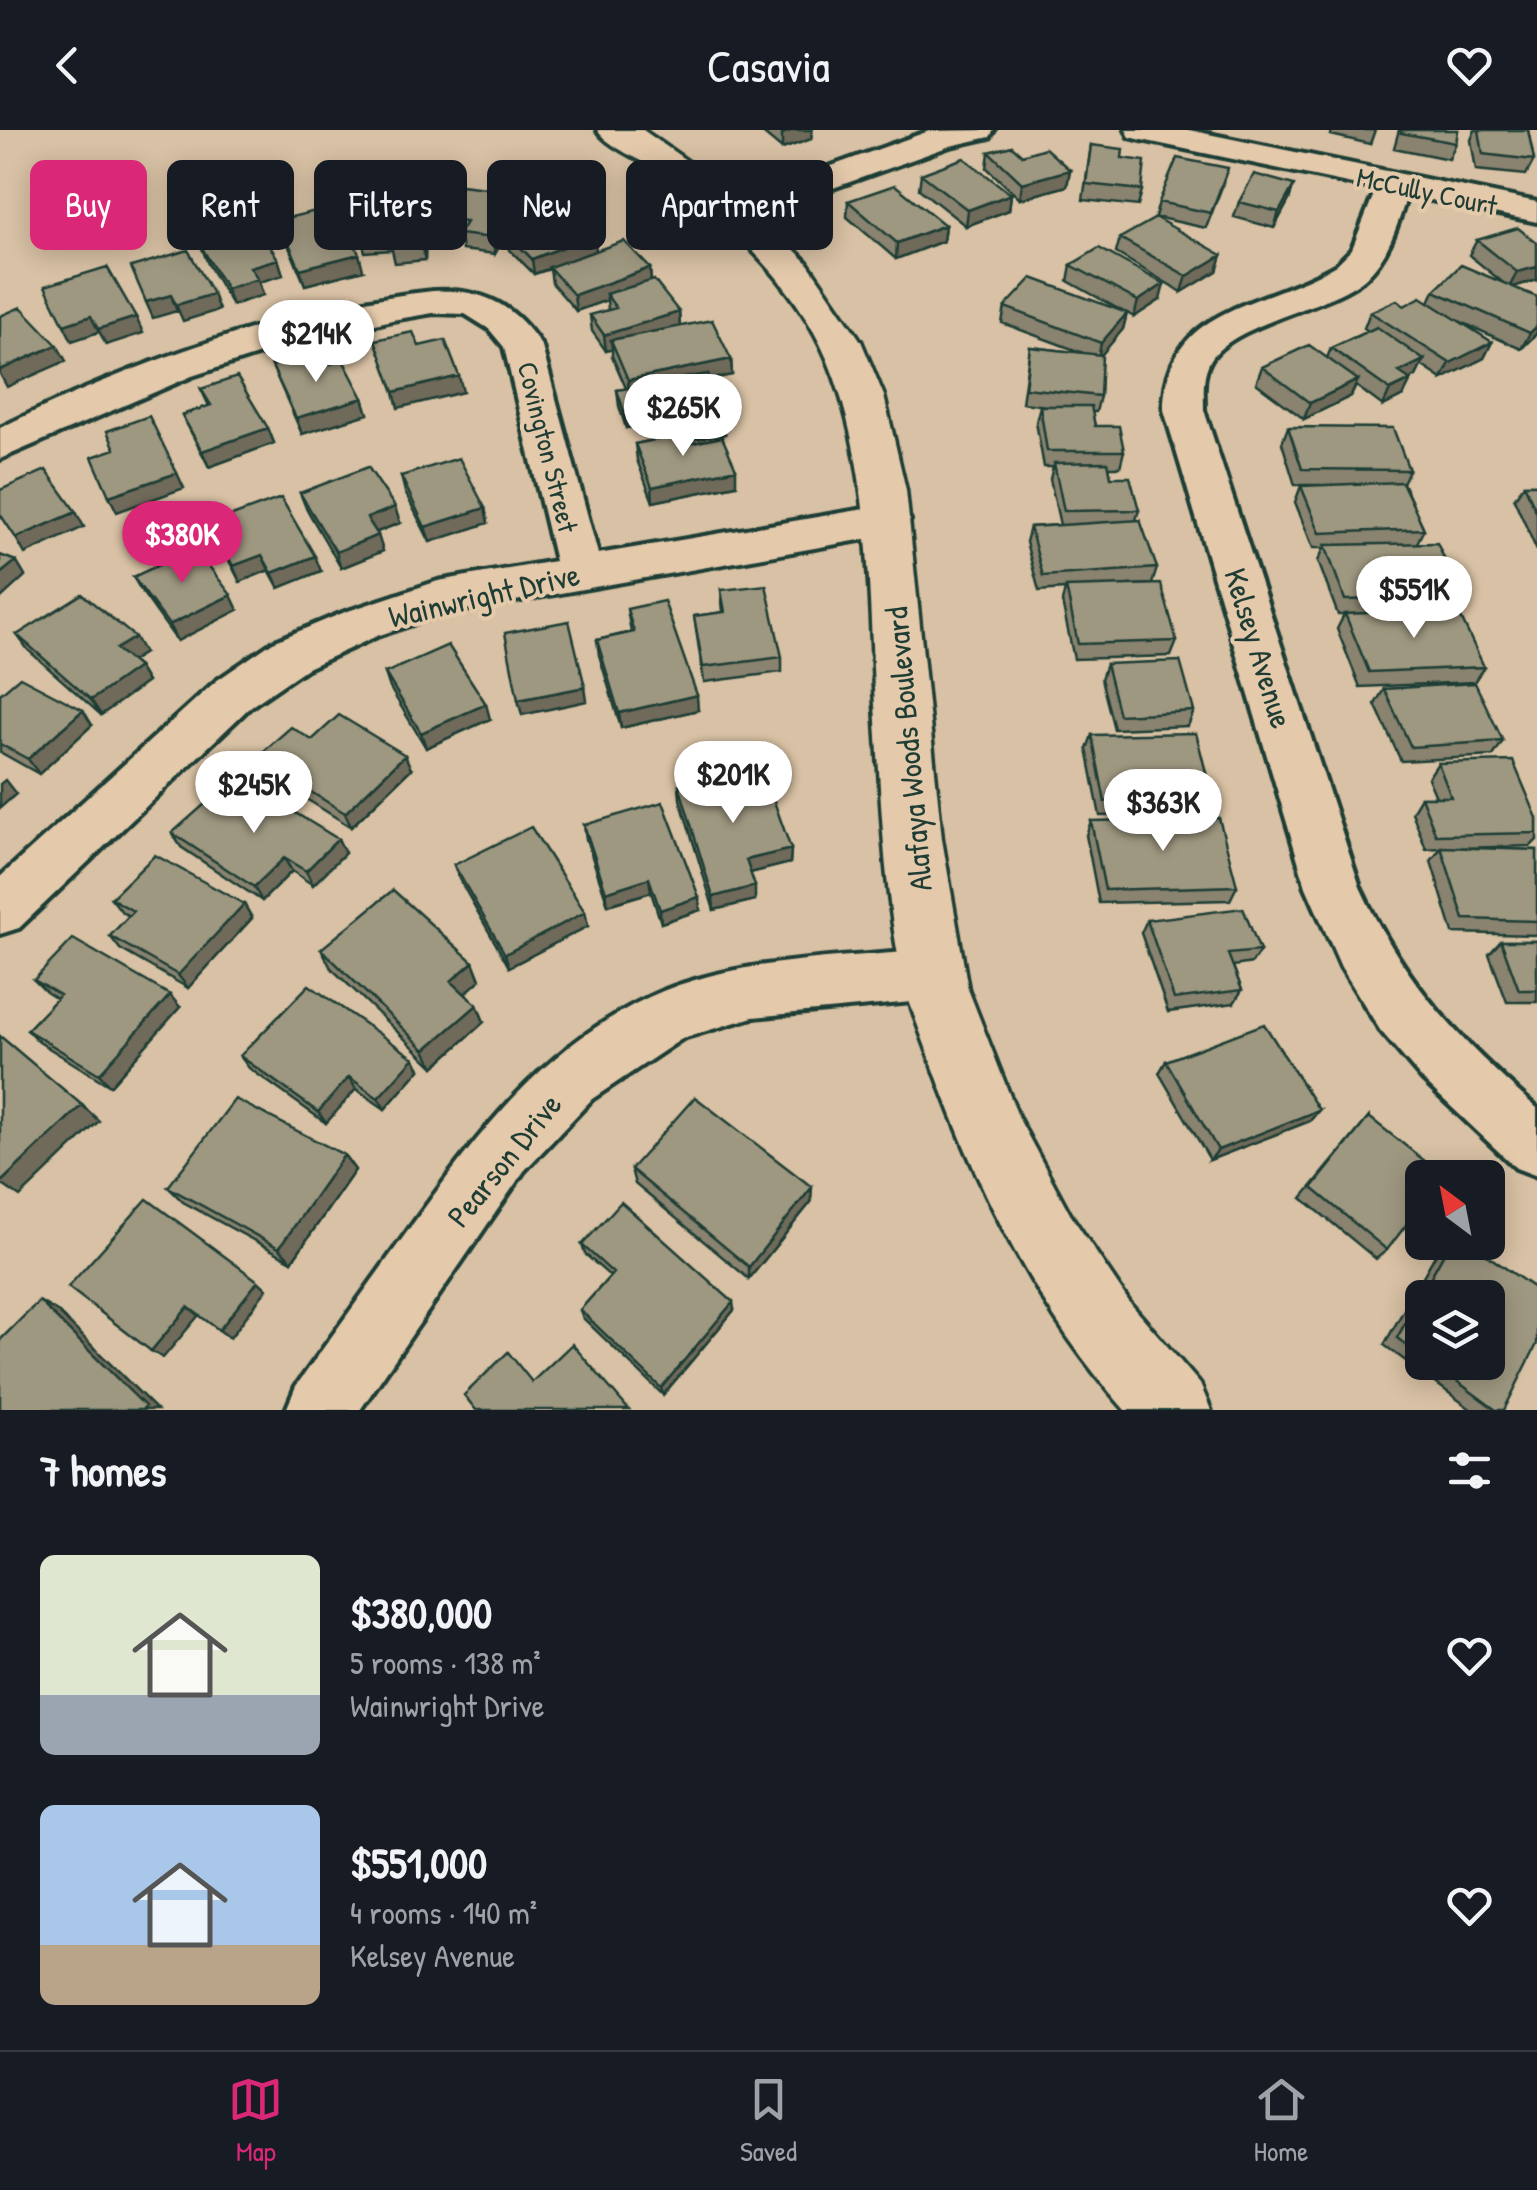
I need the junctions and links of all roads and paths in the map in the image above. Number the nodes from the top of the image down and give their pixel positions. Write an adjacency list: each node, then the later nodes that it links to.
1 (615, 130): 4 (street, Alafaya Woods Boulevard)
2 (978, 130): 5 (street)
3 (1142, 130): 6 (street, McCully Court)
4 (664, 160)
5 (833, 177)
6 (1394, 185): 7 (street, McCully Court); 14 (street, Kelsey Avenue)
7 (1537, 212)
8 (775, 250): 10 (street, Alafaya Woods Boulevard)
9 (0, 445): 11 (street, Covington Street)
10 (888, 520): 11 (street, Wainwright Drive); 13 (street, Alafaya Woods Boulevard)
11 (580, 572): 12 (street, Wainwright Drive)
12 (0, 910)
13 (933, 975): 15 (street, Pearson Drive); 16 (street, Alafaya Woods Boulevard)
14 (1537, 1147)
15 (320, 1410)
16 (1174, 1410)

